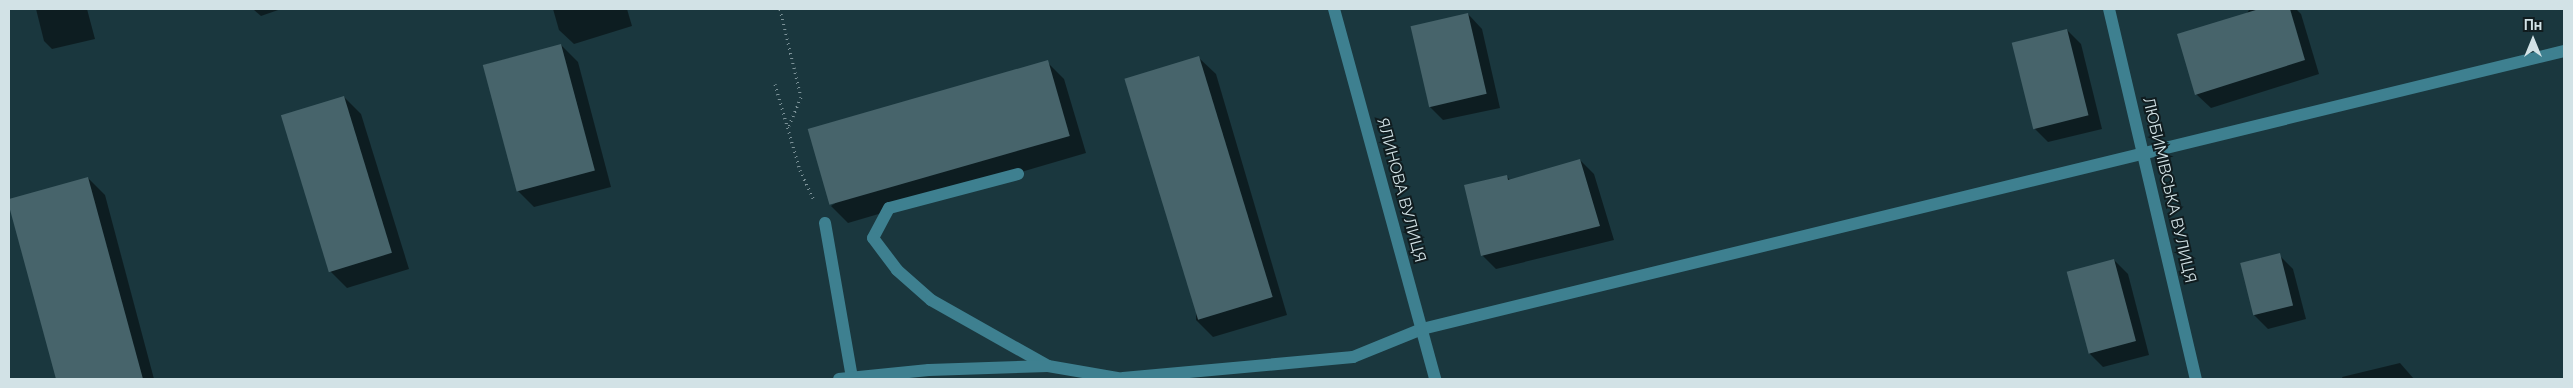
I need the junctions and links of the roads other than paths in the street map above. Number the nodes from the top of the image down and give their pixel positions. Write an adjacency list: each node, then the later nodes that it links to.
1 (1334, 9): 7 (street, ЯЛИНОВА ВУЛИЦЯ)
2 (2109, 9): 4 (street, ЛЮБИМІВСЬКА ВУЛИЦЯ)
3 (2564, 51): 4 (street)
4 (2144, 156): 7 (street); 12 (street, ЛЮБИМІВСЬКА ВУЛИЦЯ)
5 (1018, 174): 8 (street)
6 (825, 223): 9 (street)
7 (1422, 330): 10 (street); 11 (street, ЯЛИНОВА ВУЛИЦЯ)
8 (1048, 366): 9 (street); 10 (street)
9 (845, 379)
10 (1123, 379)
11 (1435, 379)
12 (2196, 379)

